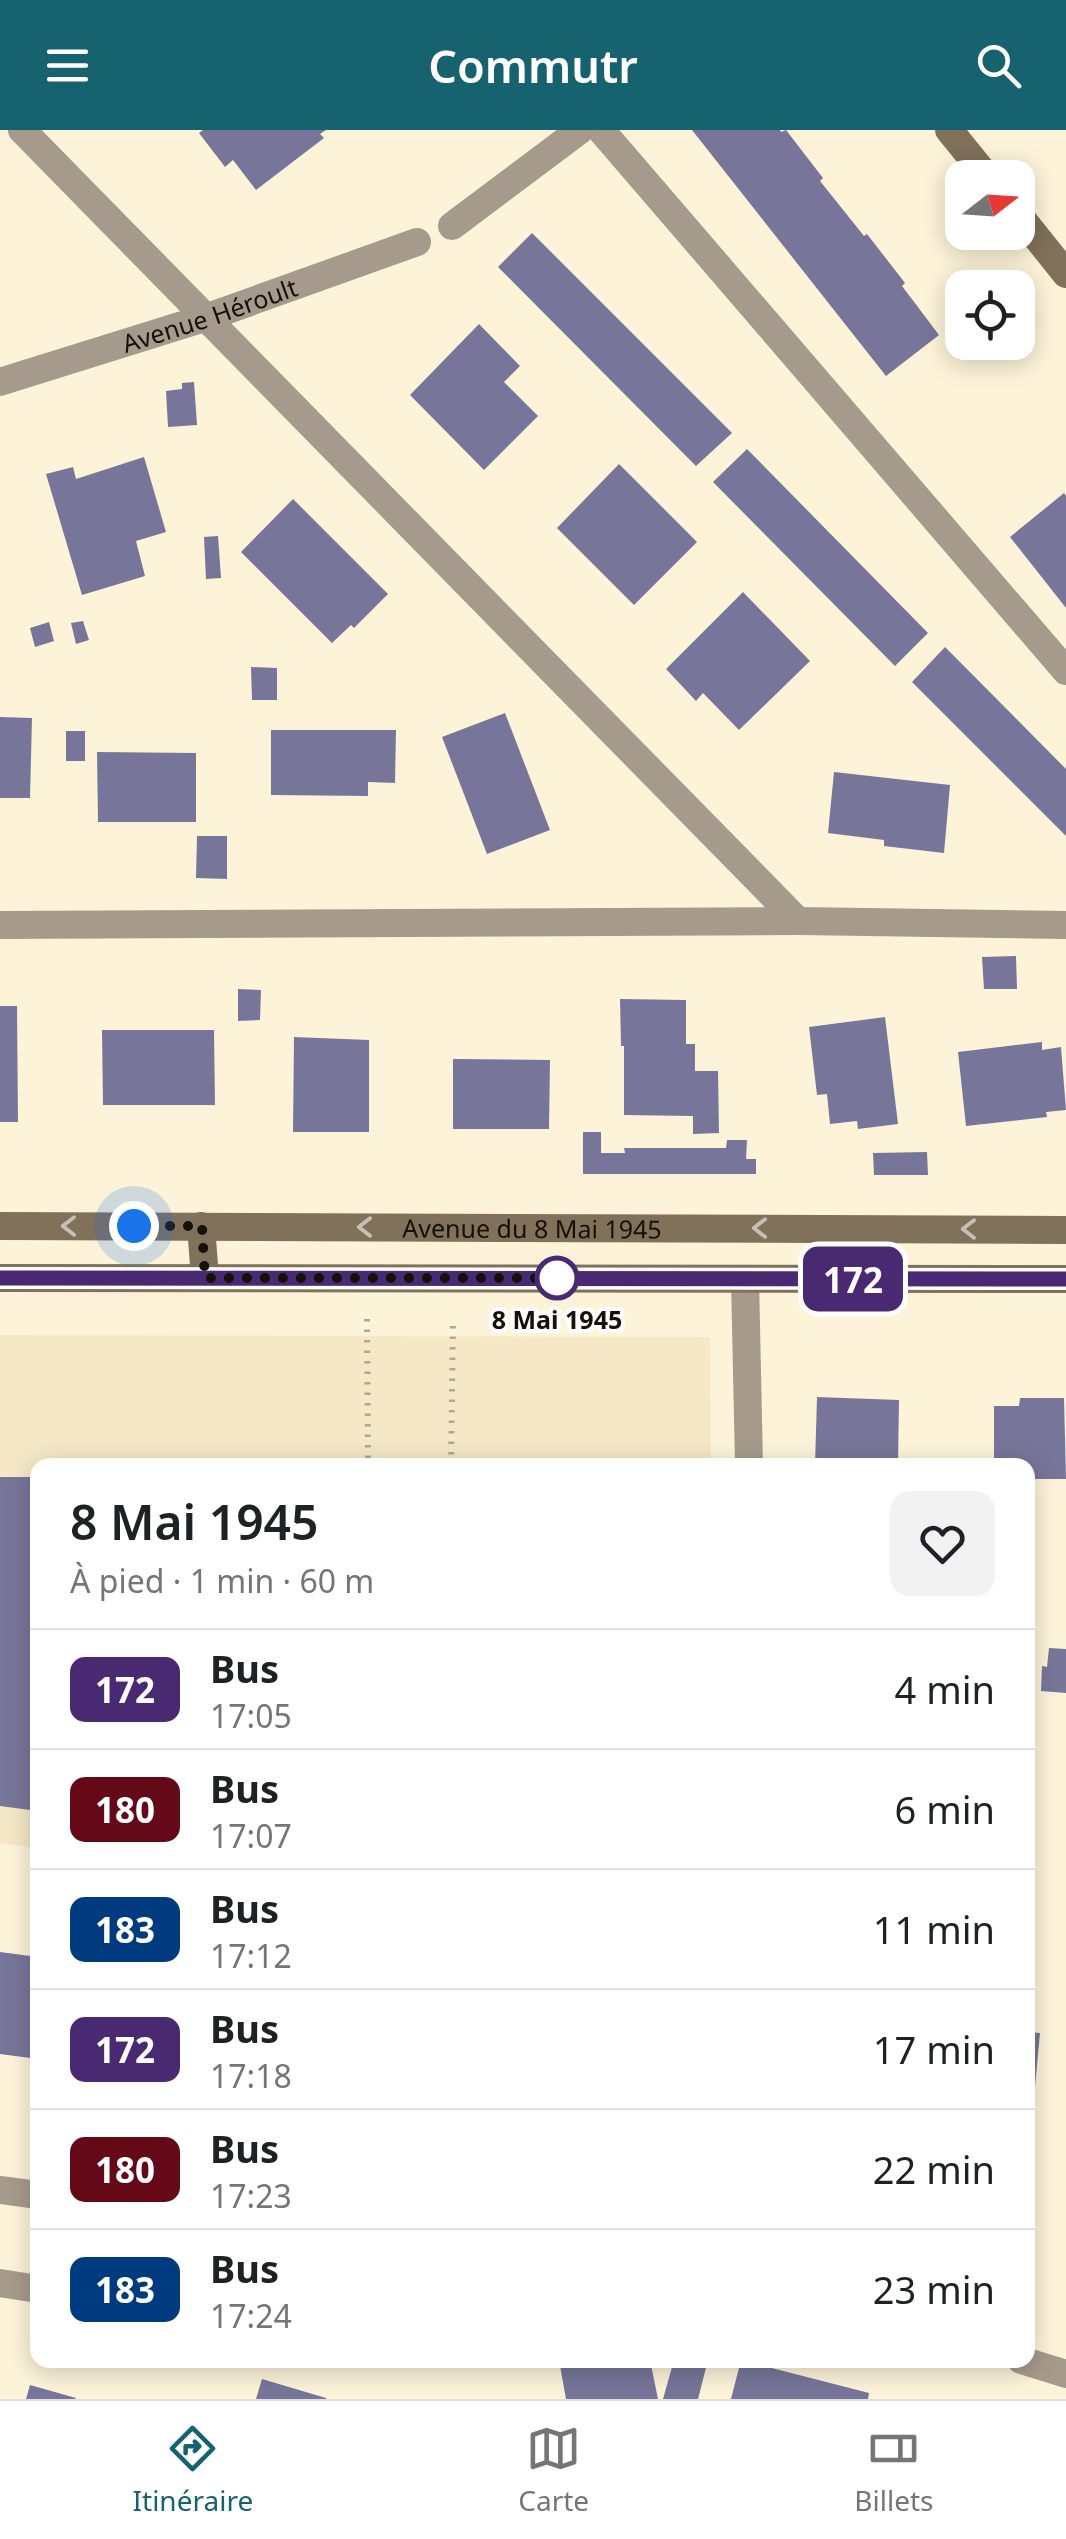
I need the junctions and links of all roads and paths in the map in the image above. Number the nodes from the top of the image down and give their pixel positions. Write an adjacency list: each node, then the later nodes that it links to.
1 (22, 130): 10 (street)
2 (580, 130): 6 (street)
3 (601, 130): 12 (street)
4 (949, 130): 5 (main road)
5 (973, 160)
6 (452, 226)
7 (1035, 235): 9 (main road)
8 (417, 242): 10 (street, Avenue Héroult)
9 (1066, 274)
10 (208, 317): 11 (street, Avenue Héroult); 13 (street)
11 (0, 382)
12 (1066, 671)
13 (798, 920): 14 (street); 15 (street)
14 (0, 924)
15 (1066, 925)
16 (0, 1226): 17 (main road, Avenue du 8 Mai 1945, one-way to 16)
17 (202, 1226): 18 (main road, Avenue du 8 Mai 1945, one-way to 17); 20 (main road)
18 (1066, 1230)
19 (0, 1278): 20 (main road, Avenue du 8 Mai 1945)
20 (205, 1278): 21 (main road, Avenue du 8 Mai 1945)
21 (367, 1278): 22 (main road, Avenue du 8 Mai 1945); 25 (path)
22 (453, 1278): 23 (main road, Avenue du 8 Mai 1945); 26 (path)
23 (746, 1279): 24 (main road, Avenue du 8 Mai 1945); 27 (street)
24 (1066, 1279)
25 (368, 1458)
26 (451, 1458)
27 (749, 1458)
28 (0, 2190): 29 (street)
29 (30, 2194)
30 (0, 2284): 31 (street)
31 (30, 2289)
32 (1035, 2364): 33 (street)
33 (1066, 2374)

